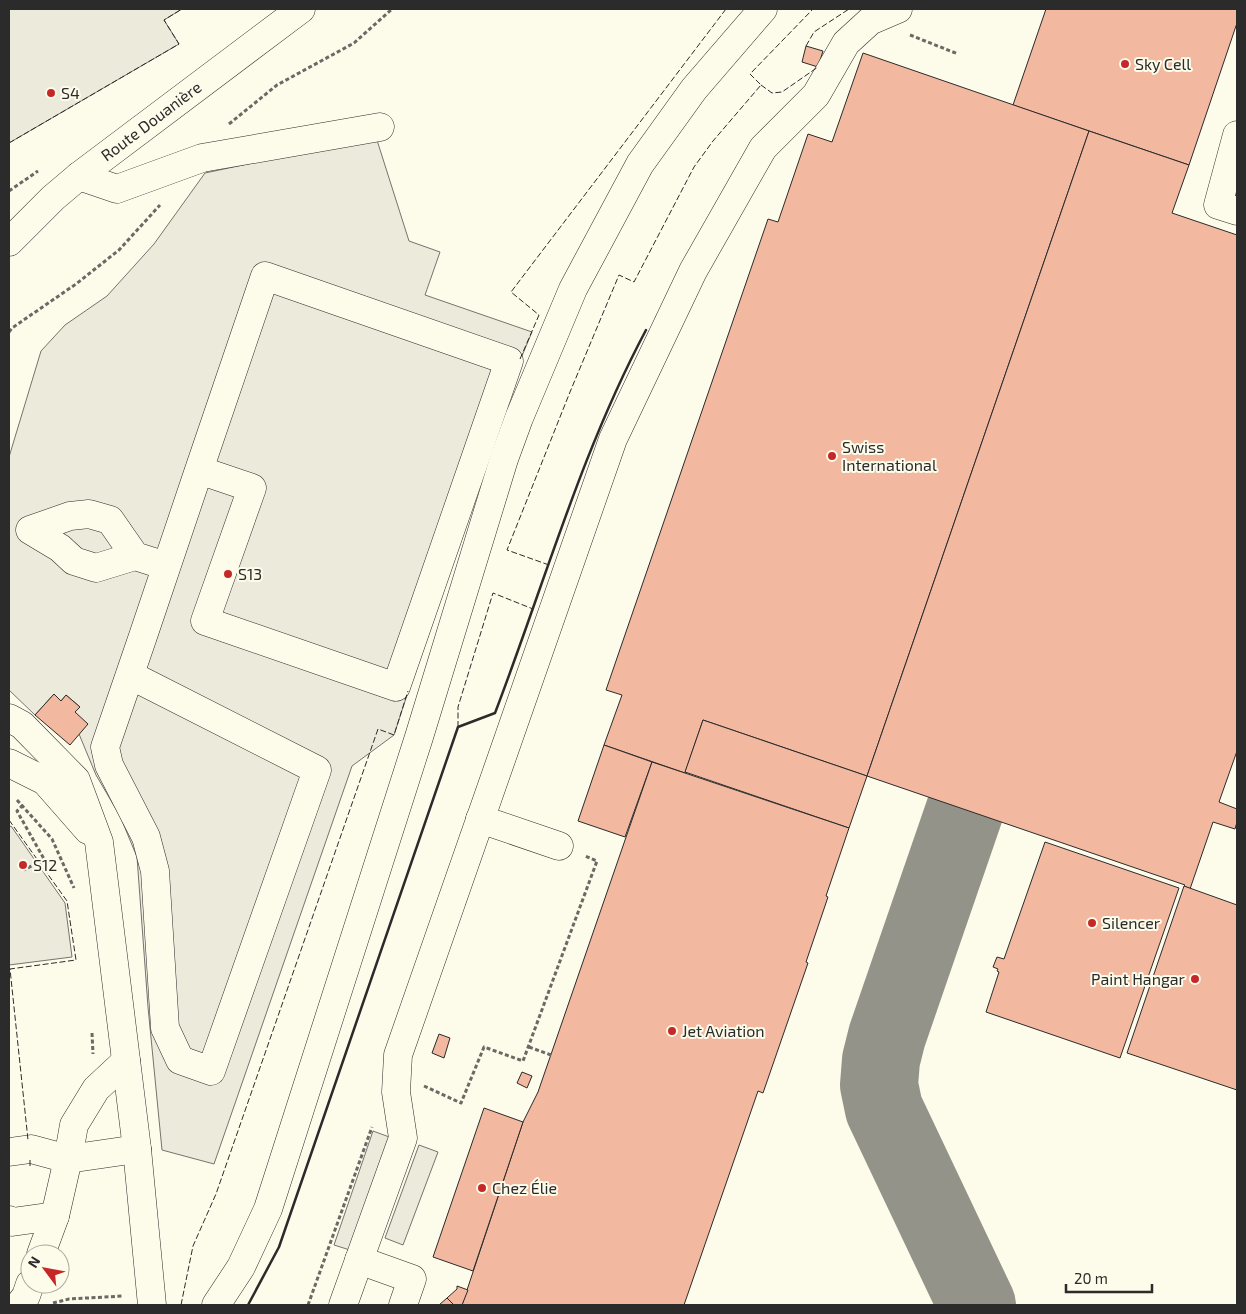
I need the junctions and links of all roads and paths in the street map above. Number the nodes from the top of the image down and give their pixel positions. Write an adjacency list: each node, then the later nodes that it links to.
1 (301, 9): 7 (street, Route Douanière)
2 (763, 9): 35 (street)
3 (900, 20): 4 (path); 19 (street)
4 (958, 54)
5 (380, 127): 7 (street)
6 (1237, 135): 8 (street)
7 (79, 176): 9 (street, Route Douanière)
8 (1237, 211)
9 (9, 242)
10 (76, 284): 11 (path)
11 (9, 332)
12 (199, 470): 12 (street); 15 (street)
13 (20, 531): 14 (street); 14 (street)
14 (123, 560): 15 (street)
15 (166, 566): 16 (street)
16 (130, 675): 16 (street)
17 (9, 718): 20 (street)
18 (9, 763): 20 (street)
19 (480, 819): 21 (street); 32 (street)
20 (99, 842): 24 (street)
21 (559, 846): 22 (path)
22 (529, 1047): 23 (path); 25 (path)
23 (551, 1055)
24 (126, 1060): 26 (street); 28 (street)
25 (466, 1092)
26 (137, 1149): 28 (street); 34 (street)
27 (9, 1152): 28 (street)
28 (68, 1159): 29 (street)
29 (55, 1216): 30 (street); 31 (street)
30 (10, 1222)
31 (45, 1244)
32 (359, 1260): 36 (street); 37 (street)
33 (26, 1298): 34 (path)
34 (152, 1300)
35 (216, 1305)
36 (343, 1305)
37 (403, 1305)

